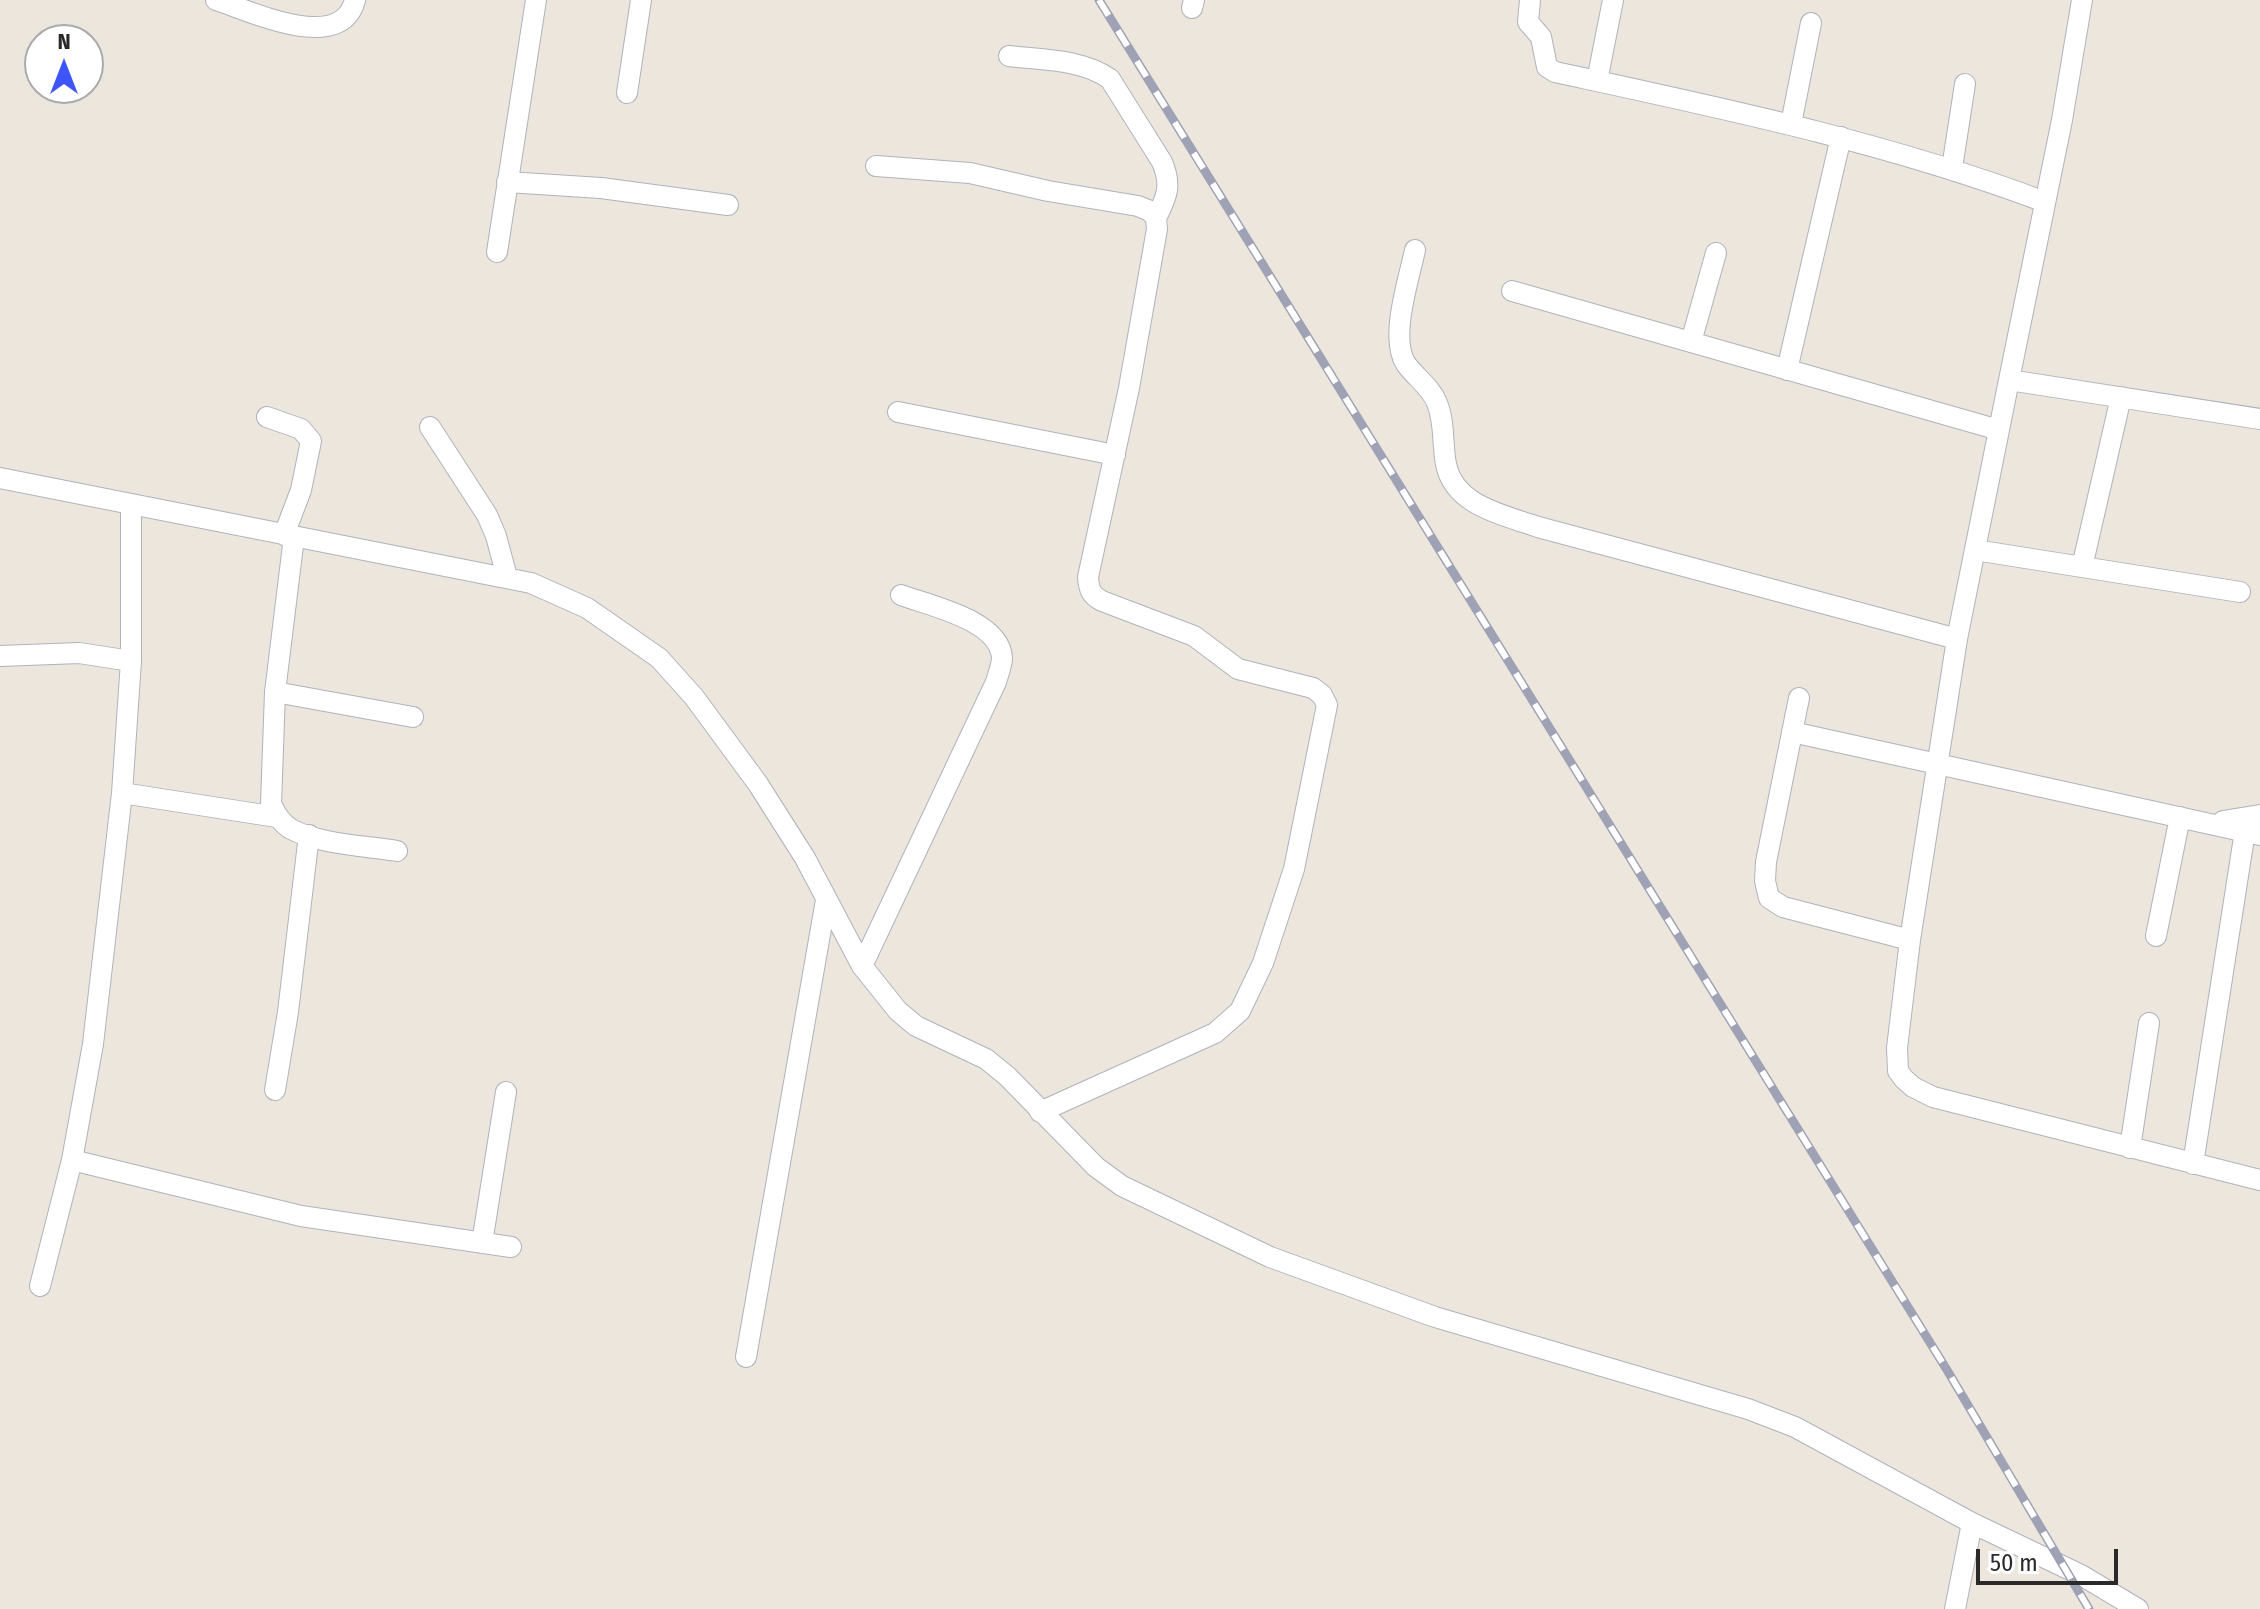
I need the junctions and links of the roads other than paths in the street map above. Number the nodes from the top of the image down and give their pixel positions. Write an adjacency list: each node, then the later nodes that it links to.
1 (216, 0): 2 (street)
2 (355, 0)
3 (536, 0): 17 (street)
4 (641, 0): 12 (street)
5 (1530, 0): 10 (street)
6 (1613, 0): 10 (street)
7 (2082, 0): 18 (street)
8 (1811, 23): 13 (street)
9 (1009, 56): 20 (street)
10 (1597, 81): 13 (street)
11 (1965, 84): 16 (street)
12 (627, 93)
13 (1791, 124): 14 (street)
14 (1841, 137): 16 (street); 26 (street)
15 (876, 166): 20 (street)
16 (1952, 168): 18 (street)
17 (507, 182): 19 (street); 22 (street)
18 (2045, 202): 27 (street)
19 (728, 205)
20 (1156, 218): 34 (street)
21 (1415, 250): 43 (street)
22 (497, 252)
23 (1716, 253): 25 (street)
24 (1512, 291): 25 (street)
25 (1691, 342): 26 (street)
26 (1787, 370): 33 (street)
27 (2009, 380): 28 (street); 33 (street)
28 (2121, 397): 31 (street); 39 (street)
29 (898, 412): 34 (street)
30 (267, 417): 37 (street)
31 (2260, 419)
32 (430, 427): 40 (street)
33 (1999, 430): 38 (street)
34 (1115, 455): 66 (street)
35 (0, 478): 36 (street)
36 (131, 504): 37 (street); 45 (street)
37 (289, 536): 40 (street); 46 (street)
38 (1975, 550): 39 (street); 43 (street)
39 (2082, 567): 41 (street)
40 (507, 577): 59 (street)
41 (2240, 592)
42 (901, 595): 62 (street)
43 (1957, 639): 50 (street)
44 (0, 656): 45 (street)
45 (131, 661): 51 (street)
46 (275, 692): 48 (street); 53 (street)
47 (1799, 698): 49 (street)
48 (413, 717)
49 (1792, 732): 50 (street); 61 (street)
50 (1937, 762): 54 (street); 61 (street)
51 (122, 793): 53 (street); 68 (street)
52 (2260, 815): 55 (street)
53 (277, 817): 57 (street)
54 (2180, 817): 55 (street); 60 (street)
55 (2203, 822): 56 (street)
56 (2252, 833): 69 (street)
57 (309, 835): 58 (street); 64 (street)
58 (397, 851)
59 (826, 900): 62 (street); 74 (street)
60 (2156, 936)
61 (1910, 940): 67 (street)
62 (862, 966): 66 (street)
63 (2149, 1023): 67 (street)
64 (275, 1090)
65 (506, 1092): 71 (street)
66 (1040, 1112): 75 (street)
67 (2130, 1148): 69 (street)
68 (72, 1160): 71 (street); 73 (street)
69 (2193, 1164): 70 (street)
70 (2260, 1180)
71 (482, 1243): 72 (street)
72 (511, 1247)
73 (40, 1286)
74 (746, 1357)
75 (1972, 1523): 76 (street); 77 (street)
76 (1955, 1609)
77 (2138, 1609)

